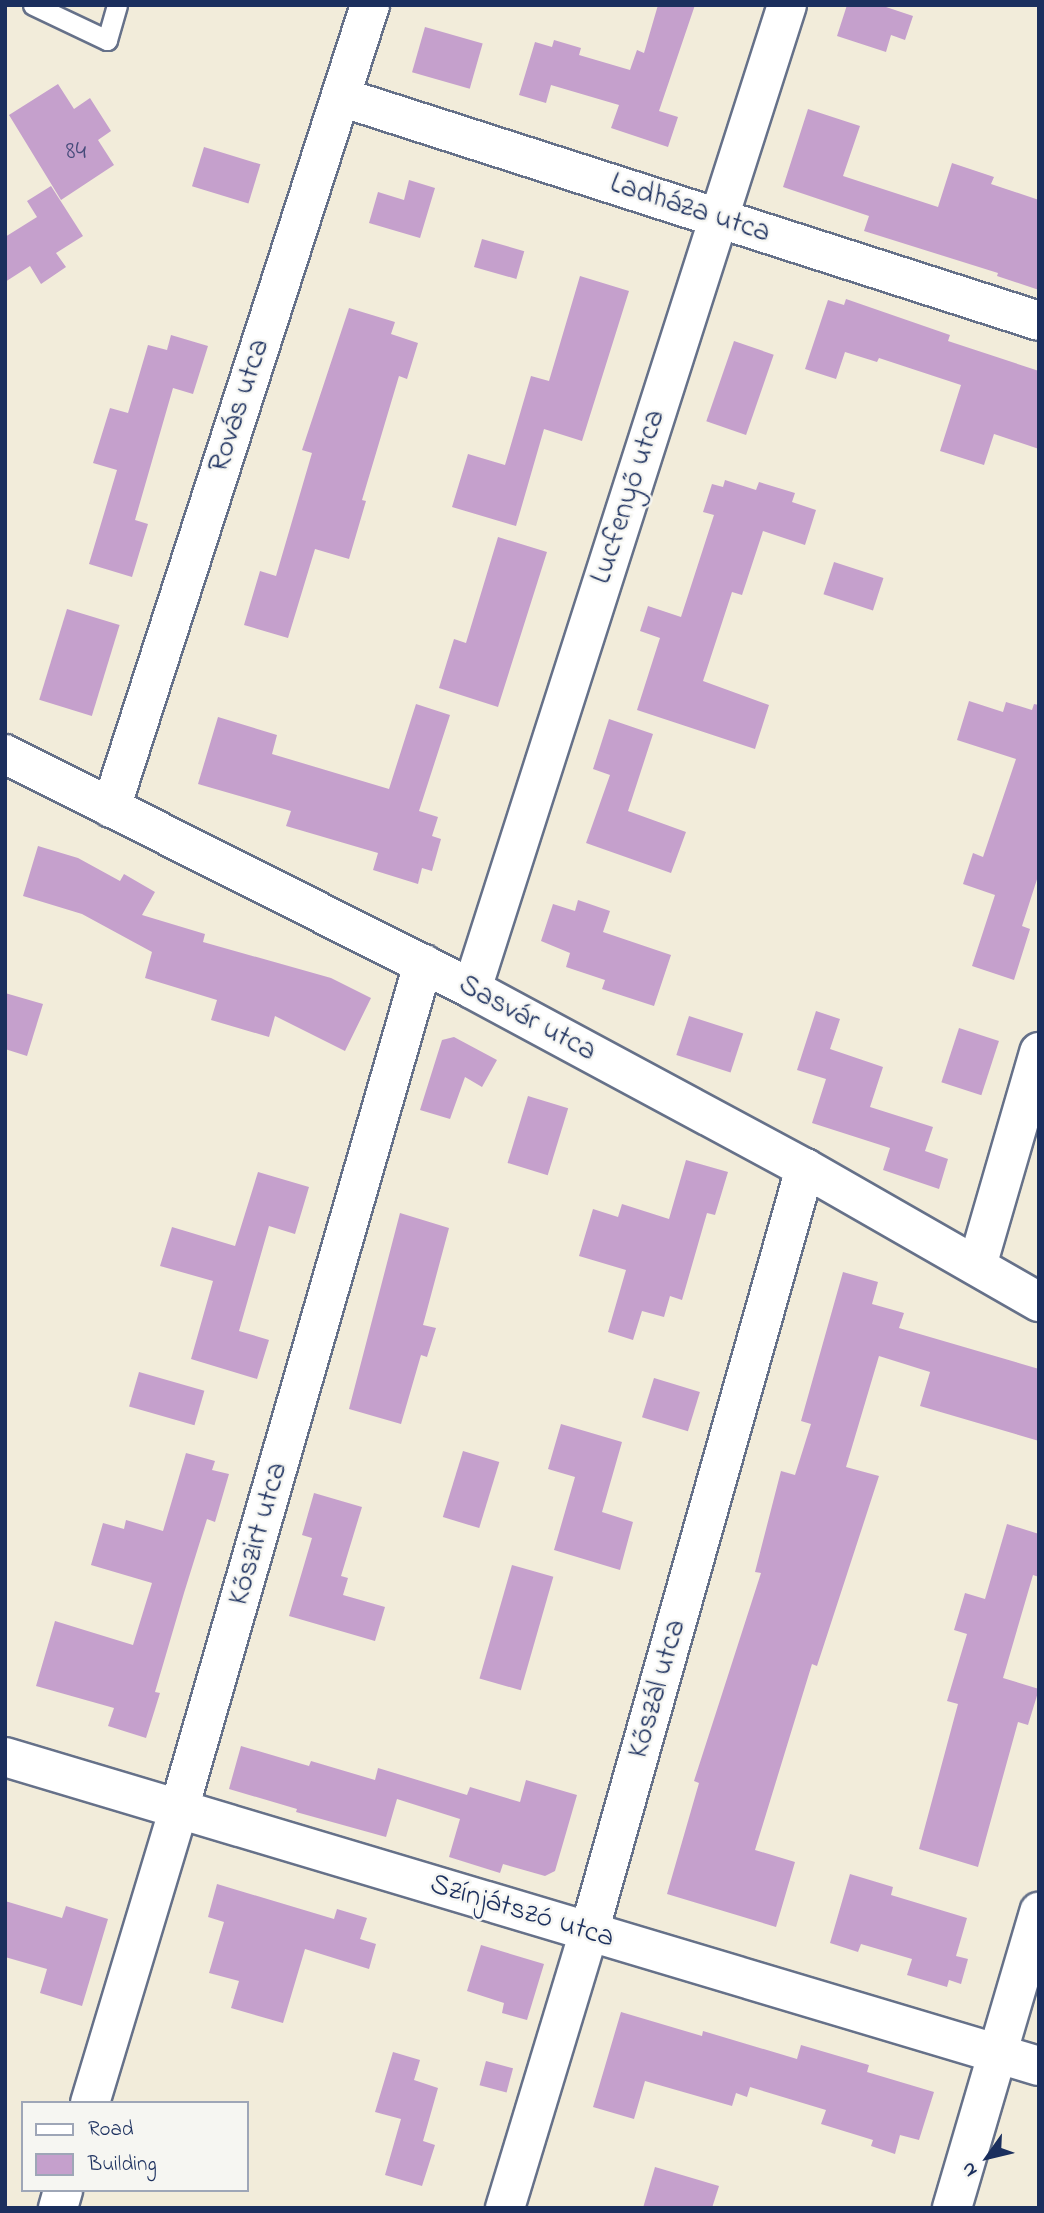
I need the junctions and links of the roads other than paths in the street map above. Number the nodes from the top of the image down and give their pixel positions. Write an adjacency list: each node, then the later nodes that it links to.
1 (33, 5): 2 (lane)
2 (117, 5)
3 (370, 5): 5 (street, Rovás utca)
4 (786, 5): 6 (street, Lucfenyő utca)
5 (341, 97): 6 (street, Ladháza utca); 9 (street, Rovás utca)
6 (718, 218): 7 (street, Ladháza utca); 11 (street, Lucfenyő utca)
7 (1039, 321)
8 (7, 763): 9 (street, Sasvár utca)
9 (111, 808): 10 (street, Sasvár utca)
10 (423, 964): 11 (street, Sasvár utca); 17 (street, Kőszirt utca)
11 (472, 989): 13 (street, Sasvár utca)
12 (1039, 1052): 14 (street)
13 (805, 1168): 14 (street, Sasvár utca); 19 (street, Kőszál utca)
14 (977, 1266): 15 (street, Sasvár utca)
15 (1039, 1302)
16 (5, 1757): 17 (street, Színjátszó utca)
17 (179, 1809): 19 (street, Színjátszó utca); 22 (street, Kőszirt utca)
18 (1039, 1912): 20 (street)
19 (589, 1932): 20 (street, Színjátszó utca); 23 (street, Kőszál utca)
20 (998, 2054): 21 (street, Színjátszó utca); 24 (street)
21 (1039, 2066)
22 (91, 2101)
23 (505, 2208)
24 (952, 2208)

